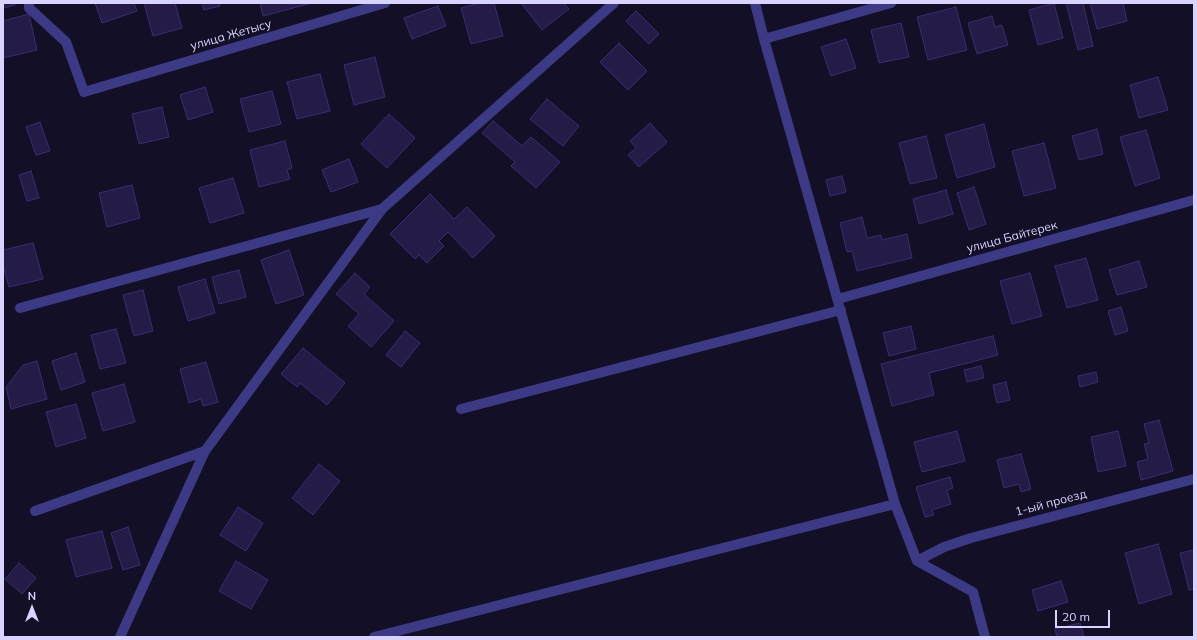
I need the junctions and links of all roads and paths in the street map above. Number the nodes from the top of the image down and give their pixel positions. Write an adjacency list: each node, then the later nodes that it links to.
1 (29, 3): 2 (street, улица Жетысу)
2 (385, 3)
3 (614, 3): 8 (street)
4 (755, 3): 6 (street)
5 (890, 3): 6 (street)
6 (764, 39): 9 (street)
7 (1194, 200): 9 (street, улица Байтерек)
8 (382, 209): 10 (street); 13 (street)
9 (838, 298): 11 (street)
10 (20, 308)
11 (841, 310): 12 (street); 15 (street)
12 (461, 409)
13 (205, 451): 16 (street); 18 (street)
14 (1194, 479): 17 (street, 1-ый проезд)
15 (895, 504): 17 (street); 19 (street)
16 (35, 512)
17 (917, 561): 20 (street)
18 (120, 637)
19 (374, 637)
20 (985, 637)

